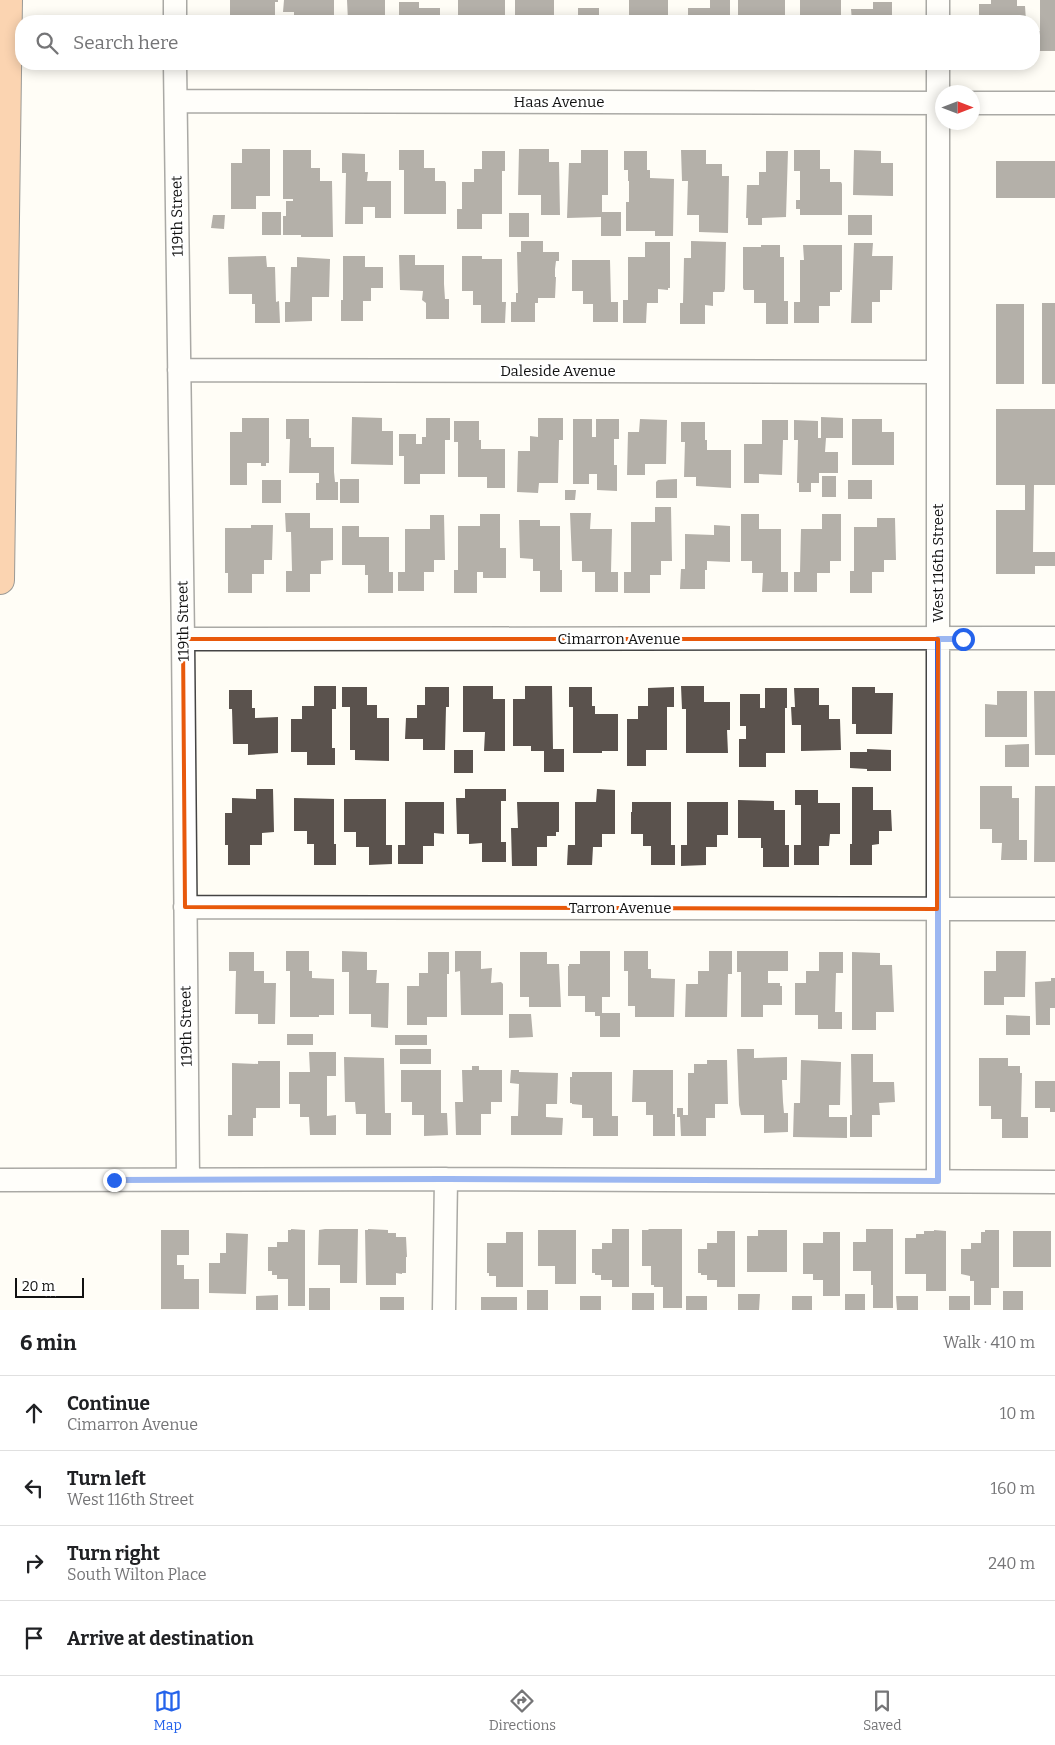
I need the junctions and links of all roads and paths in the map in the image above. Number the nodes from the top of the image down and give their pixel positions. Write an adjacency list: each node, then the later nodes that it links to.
1 (8, 0): 16 (highway)
2 (175, 0): 4 (street)
3 (938, 0): 5 (street)
4 (175, 15)
5 (938, 15)
6 (175, 70): 9 (street, 119th Street)
7 (938, 70): 8 (street, West 116th Street)
8 (940, 85)
9 (176, 101): 10 (street, Haas Avenue); 14 (street, 119th Street)
10 (935, 103)
11 (980, 103): 12 (street)
12 (1055, 103)
13 (941, 130): 15 (street, West 116th Street)
14 (179, 370): 15 (street, Daleside Avenue); 17 (street, 119th Street)
15 (938, 372): 19 (street, West 116th Street)
16 (0, 580)
17 (183, 638): 19 (street, Cimarron Avenue); 20 (street, 119th Street)
18 (1055, 638): 19 (street, Cimarron Avenue)
19 (938, 639): 21 (street, West 116th Street)
20 (185, 907): 21 (street, Tarron Avenue); 23 (street, 119th Street)
21 (937, 909): 22 (street, Tarron Avenue); 26 (street, West 116th Street)
22 (1055, 909)
23 (188, 1179): 24 (street); 25 (street)
24 (446, 1179): 26 (street); 28 (street)
25 (0, 1180)
26 (938, 1181): 27 (street)
27 (1055, 1182)
28 (444, 1310)

